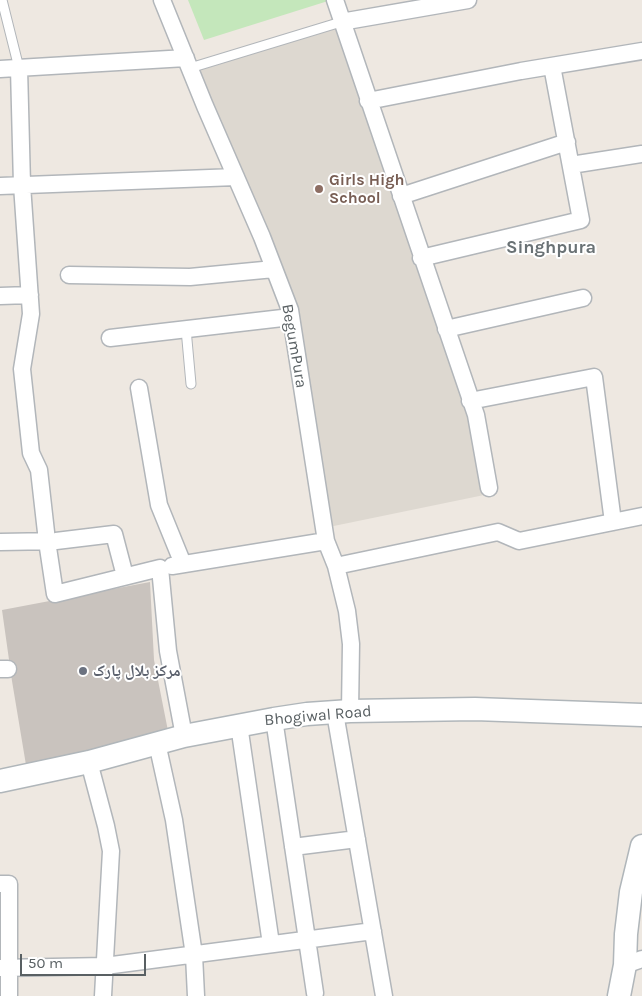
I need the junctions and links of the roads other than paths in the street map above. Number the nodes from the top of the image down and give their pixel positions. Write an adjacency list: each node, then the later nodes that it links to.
1 (2, 0): 9 (lane)
2 (162, 0): 7 (street, BegumPura)
3 (335, 0): 5 (street)
4 (468, 0): 5 (street)
5 (341, 22): 7 (lane); 11 (street)
6 (642, 51): 8 (street)
7 (188, 63): 9 (street); 15 (street, BegumPura)
8 (552, 66): 11 (street); 12 (street)
9 (19, 68): 10 (street); 16 (street)
10 (0, 69)
11 (368, 101): 18 (street)
12 (567, 142): 14 (street); 18 (street)
13 (642, 154): 14 (street)
14 (571, 165): 19 (street)
15 (236, 177): 16 (street); 20 (street, BegumPura)
16 (22, 185): 17 (street); 22 (street)
17 (0, 186)
18 (401, 196): 19 (street)
19 (422, 258): 27 (street)
20 (274, 269): 21 (street); 25 (street, BegumPura)
21 (70, 275)
22 (30, 295): 23 (street); 35 (street)
23 (0, 296)
24 (583, 298): 27 (street)
25 (291, 317): 26 (street); 36 (street, BegumPura)
26 (186, 329): 28 (street); 29 (lane)
27 (446, 329): 31 (street)
28 (110, 338)
29 (191, 384)
30 (140, 388): 38 (street)
31 (470, 401): 32 (street); 34 (street)
32 (489, 488)
33 (642, 516): 34 (street)
34 (613, 522): 39 (street)
35 (46, 541): 37 (street); 41 (street); 41 (street)
36 (326, 541): 38 (street); 39 (street, BegumPura)
37 (0, 542)
38 (182, 564): 40 (street)
39 (336, 566): 42 (street, BegumPura)
40 (160, 568): 41 (street); 46 (street)
41 (125, 576)
42 (343, 712): 43 (main road, Bhogiwal Road); 44 (main road, Bhogiwal Road); 50 (street, BegumPura)
43 (642, 715)
44 (274, 719): 45 (main road, Bhogiwal Road); 52 (street)
45 (238, 725): 46 (main road, Bhogiwal Road); 56 (street)
46 (184, 736): 47 (main road, Bhogiwal Road)
47 (157, 743): 48 (main road, Bhogiwal Road); 57 (street)
48 (89, 762): 49 (main road, Bhogiwal Road); 59 (street)
49 (0, 781)
50 (357, 839): 52 (street); 54 (street, BegumPura)
51 (642, 846): 58 (main road)
52 (294, 847): 55 (street)
53 (0, 884): 60 (street)
54 (373, 931): 55 (street); 65 (street, BegumPura)
55 (308, 939): 56 (street); 61 (street)
56 (270, 944): 57 (street)
57 (194, 955): 59 (street); 64 (street)
58 (634, 962): 66 (main road)
59 (104, 966): 60 (street); 63 (street)
60 (4, 968): 62 (street)
61 (315, 993)
62 (9, 996)
63 (103, 996)
64 (196, 996)
65 (384, 996)
66 (619, 996)

